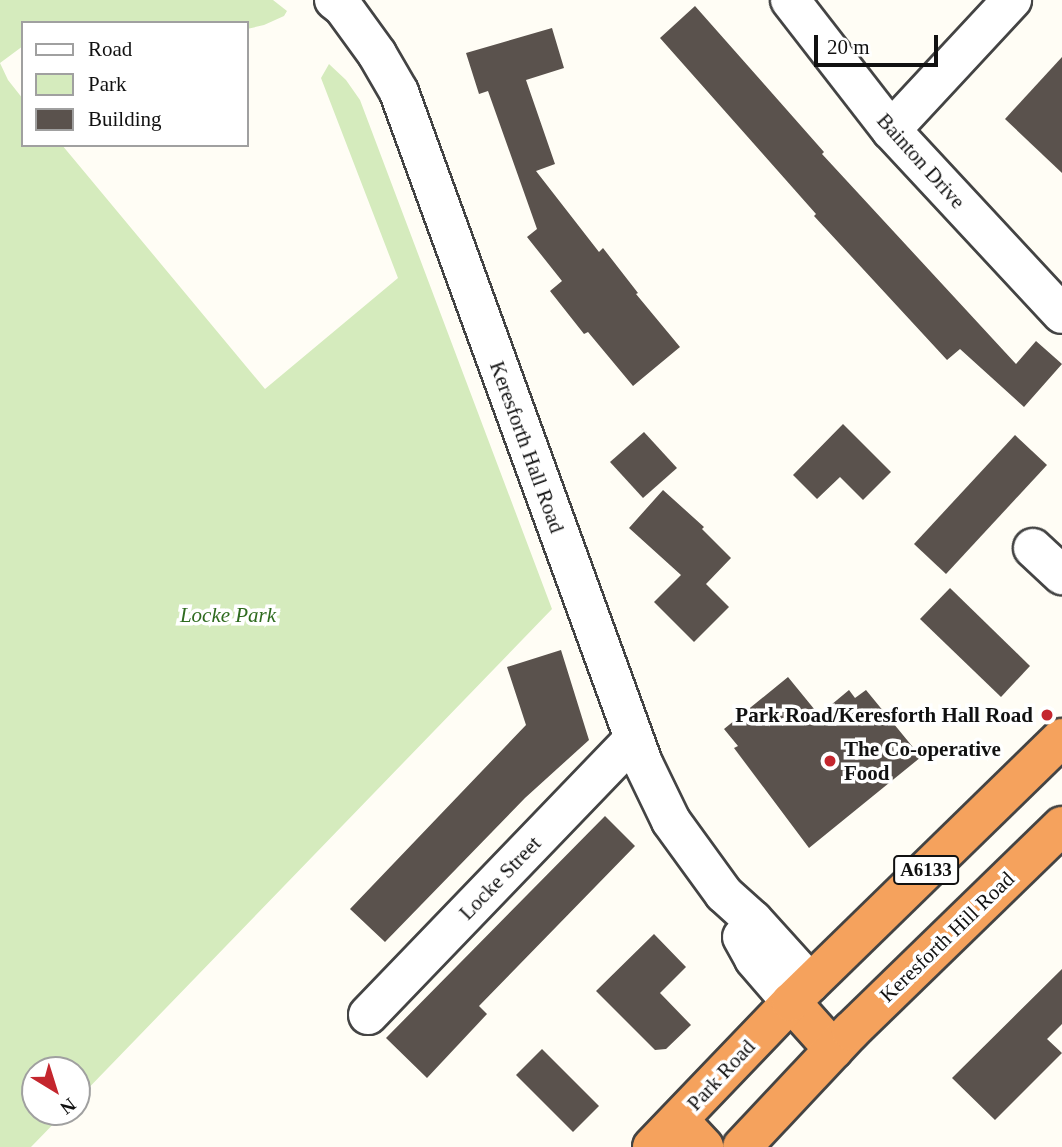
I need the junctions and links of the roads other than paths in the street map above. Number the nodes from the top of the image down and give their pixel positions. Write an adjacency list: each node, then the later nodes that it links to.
1 (334, 0): 9 (street, Keresforth Hall Road)
2 (790, 0): 4 (street, Bainton Drive)
3 (1012, 0): 4 (street)
4 (891, 130): 5 (street, Bainton Drive)
5 (1062, 314)
6 (1033, 548): 7 (street)
7 (1062, 575)
8 (1062, 738): 11 (highway, A6133)
9 (632, 741): 11 (street, Keresforth Hall Road); 12 (street, Locke Street)
10 (1062, 826): 13 (highway, Keresforth Hill Road / A6133)
11 (800, 993): 13 (highway); 14 (highway, Park Road / A6133)
12 (368, 1014)
13 (842, 1040): 15 (highway, A6133)
14 (670, 1141)
15 (742, 1147)

